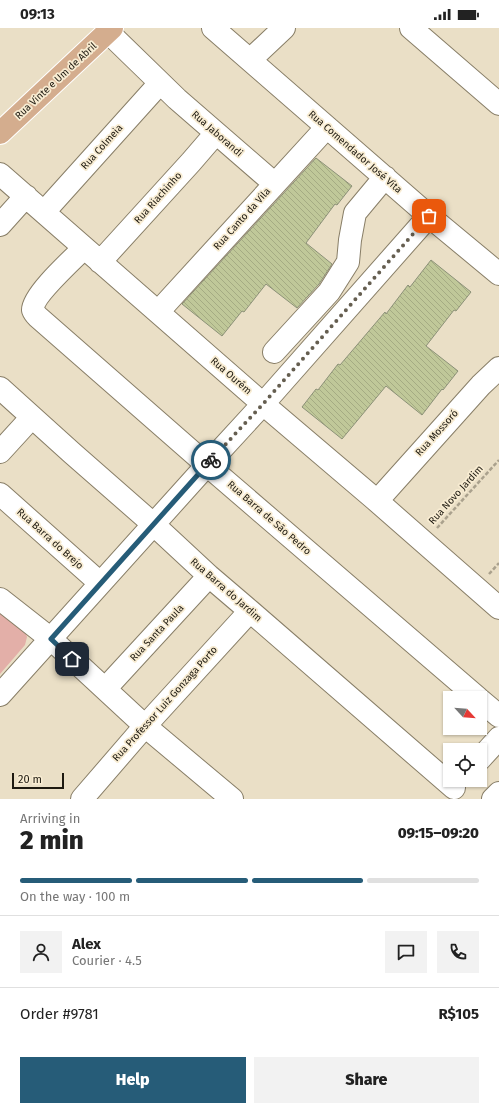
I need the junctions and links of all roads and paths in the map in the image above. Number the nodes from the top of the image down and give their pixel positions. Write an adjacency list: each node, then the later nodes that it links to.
1 (213, 28): 5 (street, Rua Comendador José Vita)
2 (284, 28): 5 (street)
3 (411, 28): 7 (street)
4 (110, 30): 6 (street, Rua Jaborandi); 9 (main road, Rua Vinte e Um de Abril)
5 (250, 60): 8 (street, Rua Comendador José Vita)
6 (160, 83): 10 (street, Rua Jaborandi); 15 (street, Rua Colmeia)
7 (499, 104)
8 (327, 127): 12 (street, Rua Comendador José Vita); 13 (street, Rua Canto da Vila)
9 (0, 133)
10 (216, 133): 13 (street, Rua Jaborandi); 19 (street, Rua Riachinho)
11 (0, 174): 14 (street, Rua Ourém)
12 (385, 177): 16 (street, Rua Comendador José Vita); 22 (street)
13 (275, 184): 21 (street, Rua Canto da Vila)
14 (26, 196): 15 (street, Rua Ourém); 17 (street)
15 (44, 212): 18 (street, Rua Ourém)
16 (429, 216): 20 (street, Rua Comendador José Vita); 25 (street)
17 (0, 225)
18 (84, 248): 19 (street, Rua Ourém); 29 (street, Rua Barra de São Pedro)
19 (100, 262): 21 (street, Rua Ourém)
20 (499, 274)
21 (158, 312): 25 (street, Rua Ourém)
22 (274, 352)
23 (499, 368): 31 (street, Rua Mossoró)
24 (0, 388): 26 (street, Rua Barra do Jardim)
25 (263, 404): 29 (street); 31 (street, Rua Ourém)
26 (32, 417): 27 (street); 32 (street, Rua Barra do Jardim)
27 (0, 452)
28 (499, 460): 33 (path, Rua Novo Jardim)
29 (207, 464): 32 (street); 41 (street, Rua Barra de São Pedro)
30 (0, 494): 35 (street, Rua Barra do Brejo)
31 (377, 501): 33 (street, Rua Ourém)
32 (153, 524): 34 (street, Rua Barra do Jardim); 35 (street)
33 (424, 542): 37 (street, Rua Ourém)
34 (209, 576): 38 (street, Rua Barra do Jardim); 40 (street, Rua Santa Paula)
35 (100, 583): 39 (street)
36 (0, 599): 39 (street)
37 (499, 608)
38 (250, 611): 45 (street, Rua Professor Luiz Gonzaga Porto); 48 (street, Rua Barra do Jardim)
39 (51, 639): 40 (street); 42 (street)
40 (105, 689): 45 (street)
41 (470, 691)
42 (0, 695)
43 (487, 706): 44 (street)
44 (499, 716)
45 (145, 726): 50 (street, Rua Professor Luiz Gonzaga Porto); 51 (street)
46 (499, 738): 47 (street)
47 (487, 751)
48 (453, 789)
49 (499, 793): 52 (street)
50 (82, 799)
51 (232, 799)
52 (493, 799)

